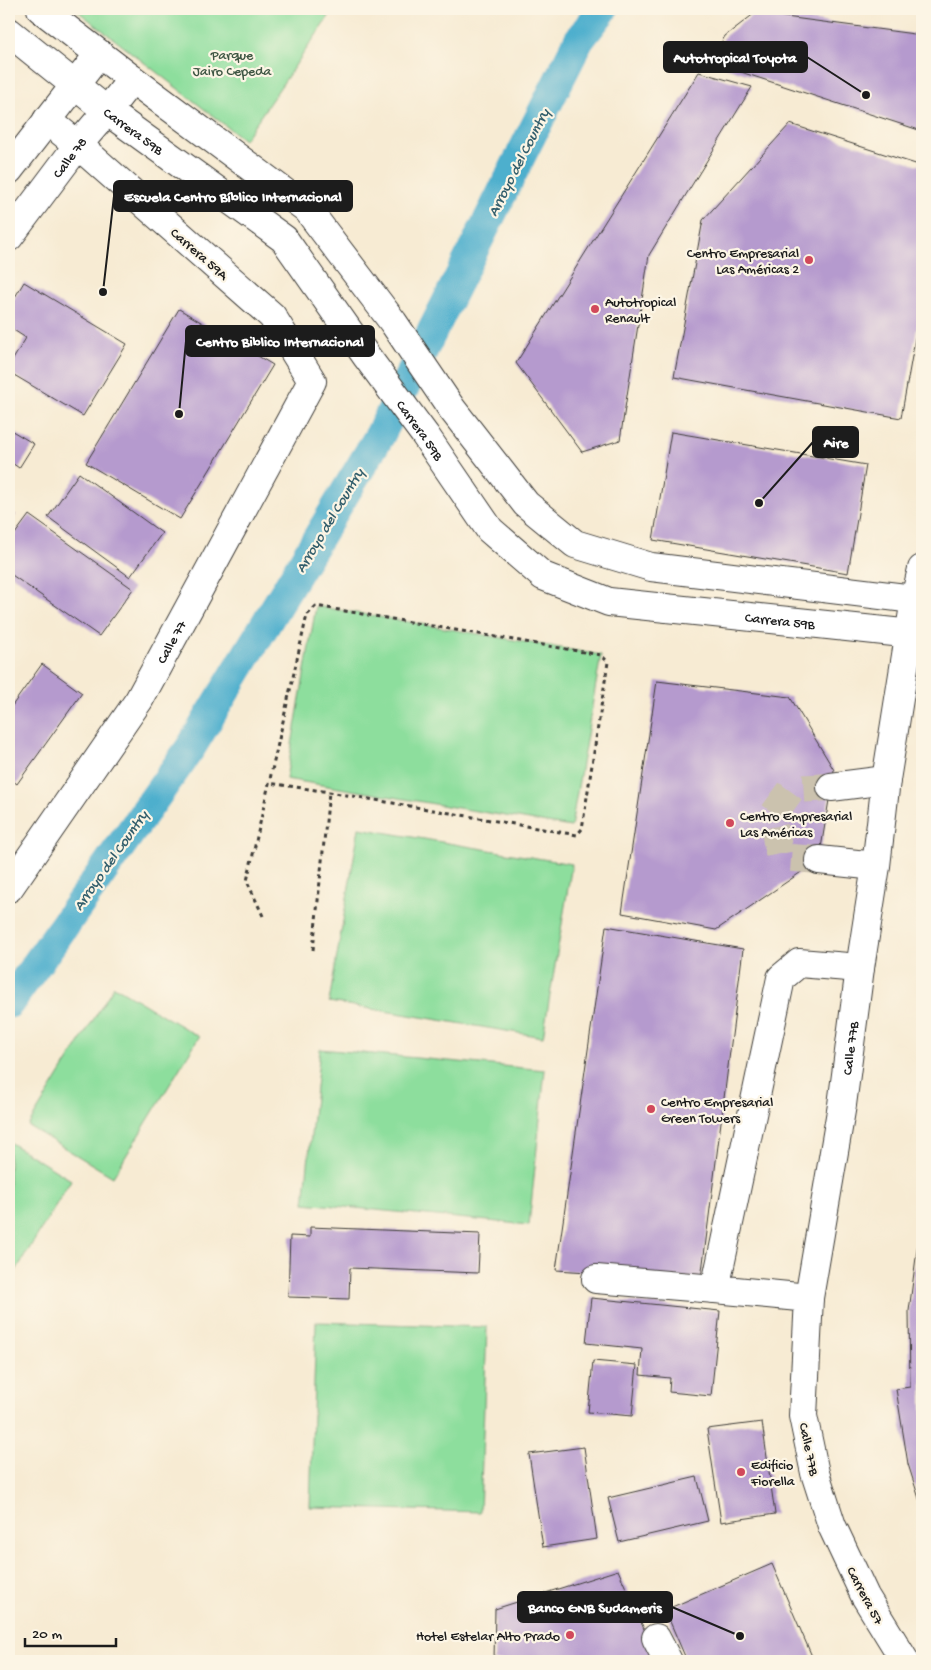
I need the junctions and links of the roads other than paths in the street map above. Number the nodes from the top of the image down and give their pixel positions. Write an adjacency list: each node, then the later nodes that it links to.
1 (41, 9): 3 (street)
2 (9, 32): 5 (street, Carrera 59B)
3 (99, 54): 4 (street); 5 (street)
4 (132, 79): 6 (street, Calle 78); 13 (street)
5 (74, 86): 6 (street, Carrera 59B); 7 (street)
6 (107, 111): 8 (street, Calle 78); 14 (street, Carrera 59B)
7 (47, 120): 8 (street, Carrera 59A); 9 (street)
8 (78, 144): 10 (street, Calle 78); 11 (street, Carrera 59A)
9 (9, 170)
10 (9, 237)
11 (312, 381): 19 (street, Calle 77)
12 (922, 569): 13 (street, Calle 77B)
13 (919, 599): 14 (street, Calle 77B)
14 (916, 634): 15 (street, Calle 77B)
15 (886, 780): 16 (street); 18 (street, Calle 77B)
16 (831, 787)
17 (819, 860): 18 (street)
18 (876, 866): 20 (street, Calle 77B)
19 (9, 888)
20 (860, 968): 22 (street); 23 (street, Calle 77B)
21 (596, 1279): 22 (street)
22 (715, 1289): 23 (street)
23 (809, 1298): 24 (street, Calle 77B)
24 (832, 1526): 25 (street, Carrera 57)
25 (905, 1661)

